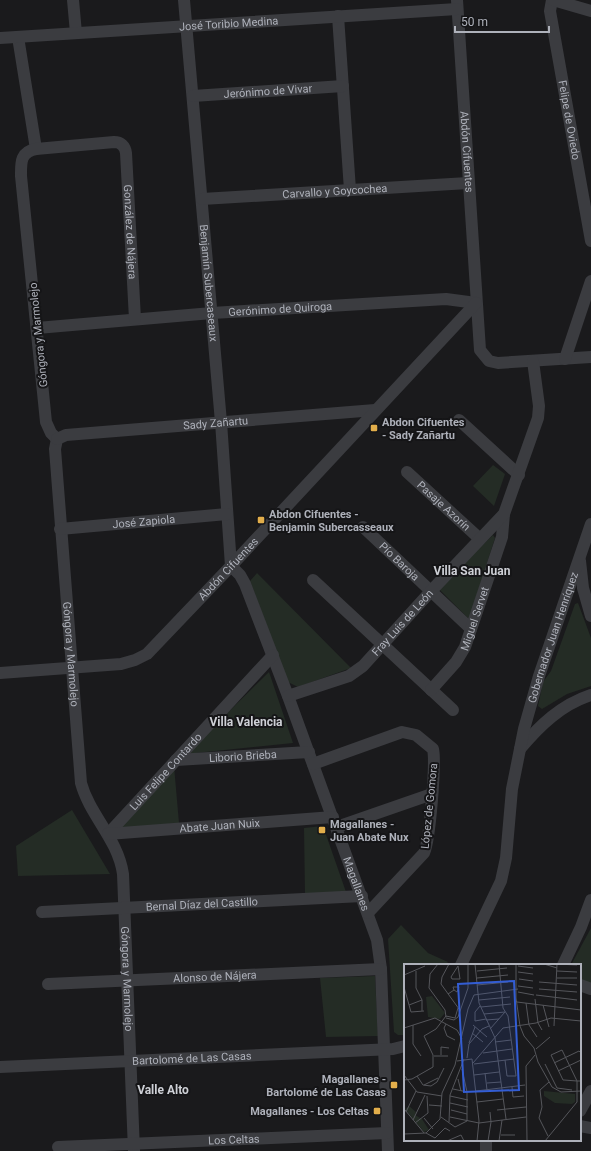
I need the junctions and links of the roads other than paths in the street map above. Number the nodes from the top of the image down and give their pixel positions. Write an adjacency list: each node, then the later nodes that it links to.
1 (73, 0): 8 (street)
2 (184, 0): 7 (street, Benjamín Subercaseaux)
3 (553, 0): 5 (street); 17 (street, Felipe de Oviedo)
4 (457, 4): 6 (street, José Toribio Medina); 14 (street, Abdón Cifuentes)
5 (591, 11)
6 (338, 16): 7 (street, José Toribio Medina); 11 (street)
7 (187, 26): 8 (street, José Toribio Medina); 12 (street, Benjamín Subercaseaux)
8 (76, 33): 9 (street, José Toribio Medina)
9 (18, 37): 10 (street, José Toribio Medina); 13 (street)
10 (0, 38)
11 (343, 86): 12 (street, Jerónimo de Vivar); 15 (street)
12 (193, 96): 16 (street, Benjamín Subercaseaux)
13 (30, 151): 21 (street, González de Nájera); 22 (street, Góngora y Marmolejo)
14 (468, 182): 15 (street, Carvallo y Goycochea); 19 (street, Abdón Cifuentes)
15 (350, 190): 16 (street, Carvallo y Goycochea)
16 (202, 199): 20 (street, Benjamín Subercaseaux)
17 (591, 241)
18 (591, 280): 24 (street)
19 (476, 302): 20 (street, Gerónimo de Quiroga); 25 (street, Abdón Cifuentes); 26 (street, Abdón Cifuentes)
20 (212, 313): 21 (street, Gerónimo de Quiroga); 28 (street, Benjamín Subercaseaux)
21 (135, 319): 22 (street, Gerónimo de Quiroga)
22 (37, 328): 29 (street, Góngora y Marmolejo)
23 (591, 357): 24 (street, Abdón Cifuentes)
24 (565, 359): 25 (street, Abdón Cifuentes)
25 (533, 361): 31 (street, Fray Luis de León)
26 (375, 410): 28 (street, Sady Zañartu); 39 (street, Abdón Cifuentes)
27 (459, 420): 31 (street)
28 (221, 422): 29 (street, Sady Zañartu); 32 (street, Benjamín Subercaseaux)
29 (57, 439): 36 (street, Góngora y Marmolejo)
30 (407, 472): 37 (street, Pasaje Azorín)
31 (519, 475): 33 (street, Fray Luis de León)
32 (227, 514): 36 (street, José Zapiola); 39 (street, Benjamín Subercaseaux)
33 (504, 514): 37 (street, Fray Luis de León); 43 (street, Miguel Servet)
34 (591, 524): 38 (street, Gobernador Juan Henríquez)
35 (363, 527): 41 (street, Pío Baroja)
36 (60, 529): 46 (street, Góngora y Marmolejo)
37 (480, 539): 41 (street, Fray Luis de León)
38 (580, 557): 42 (street); 53 (street, Gobernador Juan Henríquez)
39 (231, 566): 45 (street, Magallanes); 46 (street, Abdón Cifuentes)
40 (313, 580): 44 (street)
41 (431, 591): 43 (street, Pío Baroja); 44 (street, Fray Luis de León)
42 (591, 616)
43 (471, 629): 48 (street, Miguel Servet)
44 (383, 644): 48 (street); 50 (street, Fray Luis de León)
45 (273, 655): 50 (street, Magallanes); 54 (street, Luis Felipe Contardo)
46 (72, 668): 47 (street, Abdón Cifuentes); 58 (street, Góngora y Marmolejo)
47 (0, 673)
48 (431, 690): 51 (street)
49 (591, 694): 53 (street)
50 (288, 696): 52 (street, Magallanes)
51 (453, 710)
52 (309, 752): 54 (street, Liborio Brieba); 55 (street, Magallanes)
53 (518, 752): 66 (street, Gobernador Juan Henríquez)
54 (176, 760): 58 (street, Luis Felipe Contardo)
55 (313, 764): 56 (street, López de Gomora); 57 (street, Magallanes)
56 (432, 794): 57 (street, Abate Juan Nuix); 63 (street, López de Gomora)
57 (335, 822): 58 (street, Abate Juan Nuix); 59 (street, Magallanes)
58 (108, 834): 61 (street, Góngora y Marmolejo)
59 (362, 896): 61 (street, Bernal Díaz del Castillo); 63 (street, Magallanes)
60 (591, 900): 65 (street)
61 (125, 909): 62 (street, Bernal Díaz del Castillo); 69 (street, Góngora y Marmolejo)
62 (42, 912)
63 (368, 913): 68 (street, Magallanes)
64 (591, 919): 65 (street)
65 (581, 927): 67 (street)
66 (461, 964)
67 (563, 964)
68 (381, 969): 69 (street, Alonso de Nájera); 74 (street, Magallanes)
69 (128, 981): 70 (street, Alonso de Nájera); 75 (street, Góngora y Marmolejo)
70 (48, 984)
71 (581, 985): 72 (street)
72 (591, 989)
73 (404, 1046): 74 (street)
74 (384, 1049): 75 (street, Bartolomé de Las Casas); 81 (street, Magallanes)
75 (131, 1061): 76 (street, Bartolomé de Las Casas); 83 (street, Góngora y Marmolejo)
76 (0, 1067)
77 (591, 1091): 78 (street)
78 (581, 1108)
79 (581, 1126): 80 (street)
80 (591, 1128)
81 (387, 1133): 83 (street, Los Celtas); 84 (street, Magallanes)
82 (58, 1147): 83 (street, Los Celtas)
83 (134, 1147)
84 (388, 1151)

